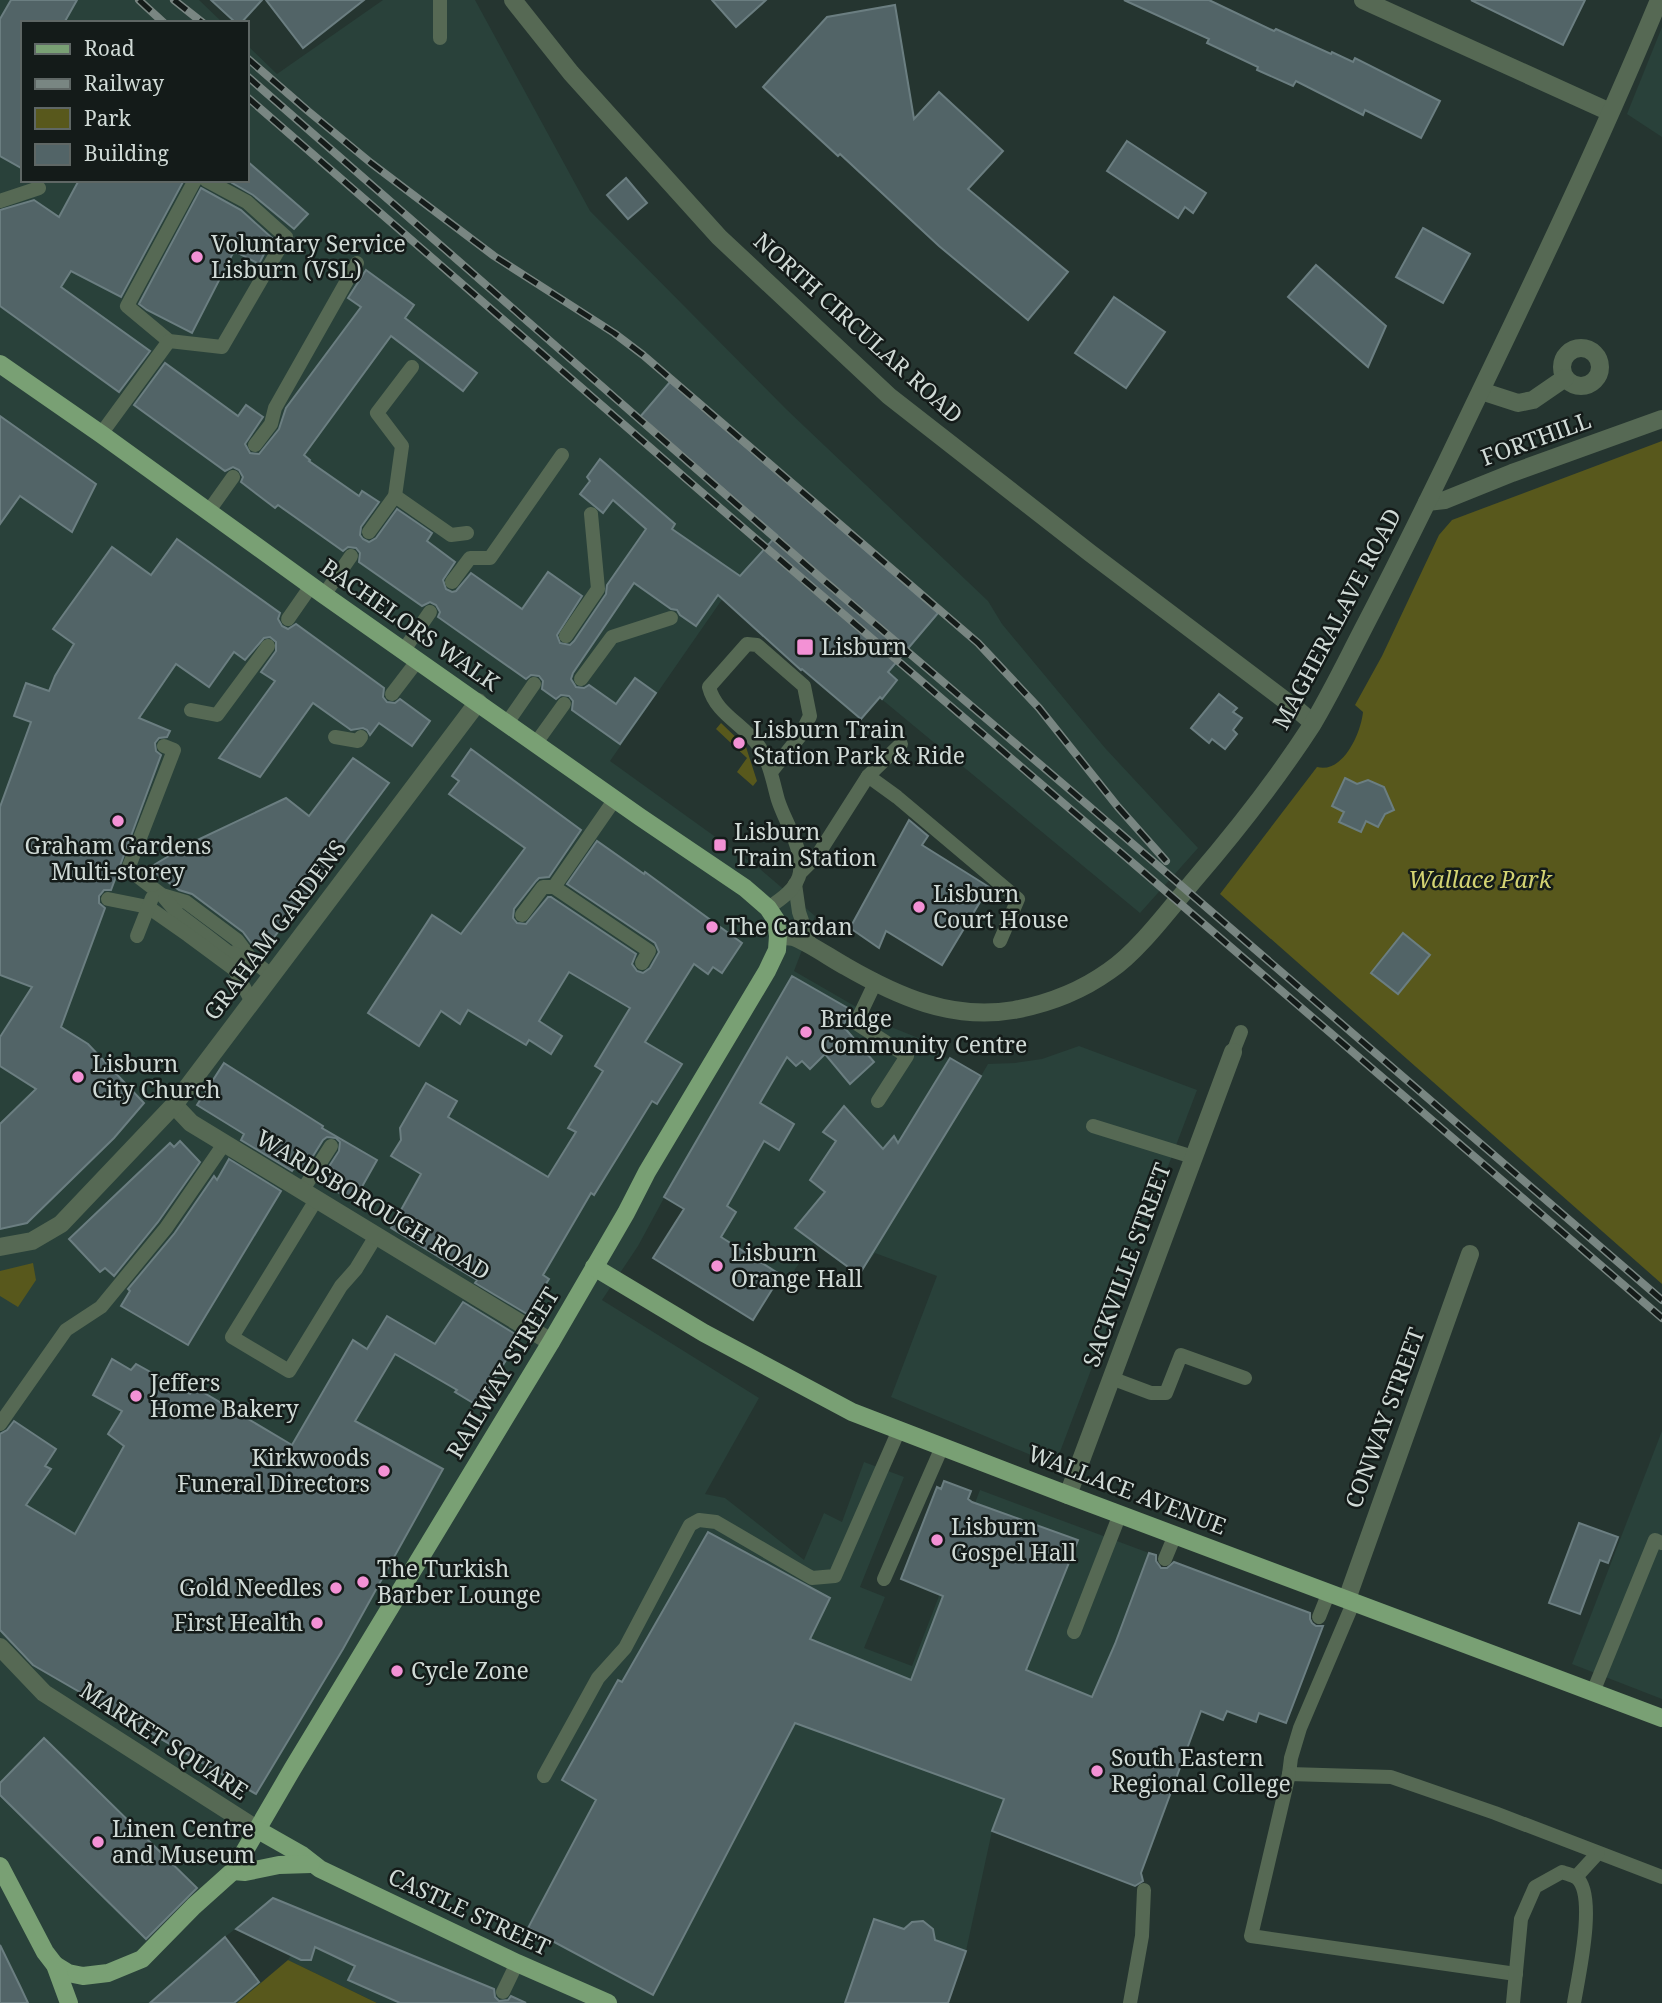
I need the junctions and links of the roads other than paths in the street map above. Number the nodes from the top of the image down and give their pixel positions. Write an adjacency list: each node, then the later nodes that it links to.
1 (440, 0): 5 (lane)
2 (513, 0): 44 (street, NORTH CIRCULAR ROAD)
3 (1363, 0): 6 (street)
4 (1659, 0): 6 (street, MAGHERALAVE ROAD)
5 (440, 38)
6 (1610, 113): 16 (street, MAGHERALAVE ROAD)
7 (194, 182): 12 (lane)
8 (210, 182): 12 (lane)
9 (39, 188): 10 (lane)
10 (0, 201)
11 (357, 263): 19 (lane)
12 (169, 341): 18 (lane)
13 (0, 364): 18 (main road, BACHELORS WALK)
14 (412, 367): 22 (lane)
15 (1565, 378): 16 (street)
16 (1481, 391): 23 (street, MAGHERALAVE ROAD)
17 (1662, 419): 23 (street, FORTHILL)
18 (101, 434): 24 (main road, BACHELORS WALK)
19 (255, 445)
20 (562, 455): 29 (lane)
21 (233, 477): 24 (lane)
22 (395, 496): 26 (lane); 27 (lane)
23 (1427, 502): 44 (street, MAGHERALAVE ROAD)
24 (208, 512): 30 (main road, BACHELORS WALK)
25 (591, 514): 34 (lane)
26 (369, 532)
27 (467, 533)
28 (351, 556): 30 (lane)
29 (452, 583)
30 (317, 590): 33 (lane); 36 (main road, BACHELORS WALK)
31 (430, 612): 36 (lane)
32 (671, 618): 37 (lane)
33 (288, 619)
34 (566, 636)
35 (268, 646): 42 (lane)
36 (411, 655): 39 (lane); 40 (main road, BACHELORS WALK)
37 (581, 679)
38 (534, 684): 43 (lane)
39 (393, 694)
40 (478, 702): 43 (main road, BACHELORS WALK); 65 (street, GRAHAM GARDENS)
41 (564, 704): 47 (lane)
42 (191, 710)
43 (507, 723): 47 (main road, BACHELORS WALK)
44 (1313, 723): 66 (street, MAGHERALAVE ROAD)
45 (335, 737): 46 (lane)
46 (361, 737)
47 (536, 743): 52 (main road, BACHELORS WALK)
48 (901, 744): 51 (lane)
49 (164, 746): 55 (lane)
50 (771, 772): 50 (lane); 53 (lane)
51 (868, 776): 53 (lane); 62 (lane)
52 (614, 799): 54 (lane); 58 (main road, BACHELORS WALK)
53 (797, 878): 58 (lane); 63 (lane)
54 (554, 887): 59 (lane); 64 (lane)
55 (159, 893): 57 (lane); 65 (lane)
56 (108, 899): 57 (lane)
57 (148, 907): 60 (lane); 67 (lane)
58 (768, 908): 61 (main road, BACHELORS WALK)
59 (522, 915)
60 (137, 936)
61 (778, 936): 63 (street, MAGHERALAVE ROAD); 80 (main road, RAILWAY STREET)
62 (1000, 941)
63 (811, 947): 66 (street, MAGHERALAVE ROAD)
64 (642, 963)
65 (271, 975): 67 (street, GRAHAM GARDENS)
66 (874, 983): 70 (lane)
67 (252, 1002): 71 (street, GRAHAM GARDENS)
68 (1241, 1032): 69 (lane)
69 (1233, 1052): 75 (street, SACKVILLE STREET)
70 (878, 1101)
71 (174, 1105): 73 (street, WARDSBOROUGH ROAD); 78 (street, GRAHAM GARDENS)
72 (1093, 1126): 75 (lane)
73 (224, 1143): 76 (street, WARDSBOROUGH ROAD); 84 (lane)
74 (331, 1146): 76 (lane)
75 (1193, 1157): 82 (street, SACKVILLE STREET)
76 (309, 1196): 77 (street, WARDSBOROUGH ROAD); 77 (lane)
77 (376, 1236): 81 (street, WARDSBOROUGH ROAD)
78 (0, 1247)
79 (1470, 1254): 94 (street, CONWAY STREET)
80 (594, 1267): 81 (main road, RAILWAY STREET); 85 (main road, WALLACE AVENUE)
81 (551, 1342): 102 (main road, RAILWAY STREET)
82 (1111, 1378): 83 (lane); 87 (street, SACKVILLE STREET)
83 (1245, 1378)
84 (0, 1424)
85 (899, 1430): 86 (main road, WALLACE AVENUE); 101 (lane)
86 (942, 1447): 87 (main road, WALLACE AVENUE); 92 (lane)
87 (1068, 1495): 88 (main road, WALLACE AVENUE)
88 (1120, 1514): 89 (main road, WALLACE AVENUE); 96 (lane)
89 (1175, 1535): 91 (lane); 93 (main road, WALLACE AVENUE)
90 (1662, 1543): 98 (lane)
91 (1165, 1559)
92 (884, 1579)
93 (1329, 1592): 94 (main road, WALLACE AVENUE); 95 (lane)
94 (1351, 1600): 98 (main road, WALLACE AVENUE); 100 (lane)
95 (1319, 1617)
96 (1074, 1632)
97 (0, 1647): 102 (street, MARKET SQUARE)
98 (1593, 1692): 99 (main road, WALLACE AVENUE)
99 (1662, 1718)
100 (1289, 1774): 103 (lane); 112 (lane)
101 (544, 1776)
102 (258, 1830): 104 (main road, CASTLE STREET); 106 (main road, RAILWAY STREET)
103 (1598, 1853): 107 (lane); 108 (lane)
104 (311, 1864): 106 (main road, CASTLE STREET); 110 (main road, CASTLE STREET)
105 (0, 1866): 111 (main road)
106 (233, 1871): 111 (main road, RAILWAY STREET)
107 (1576, 1877): 112 (lane); 118 (lane)
108 (1662, 1877)
109 (1144, 1890): 116 (lane)
110 (517, 1963): 113 (lane); 115 (main road, CASTLE STREET)
111 (55, 1965): 114 (main road)
112 (1516, 1974): 117 (lane)
113 (503, 1992)
114 (69, 2003)
115 (608, 2003)
116 (1130, 2003)
117 (1513, 2003)
118 (1574, 2003)

